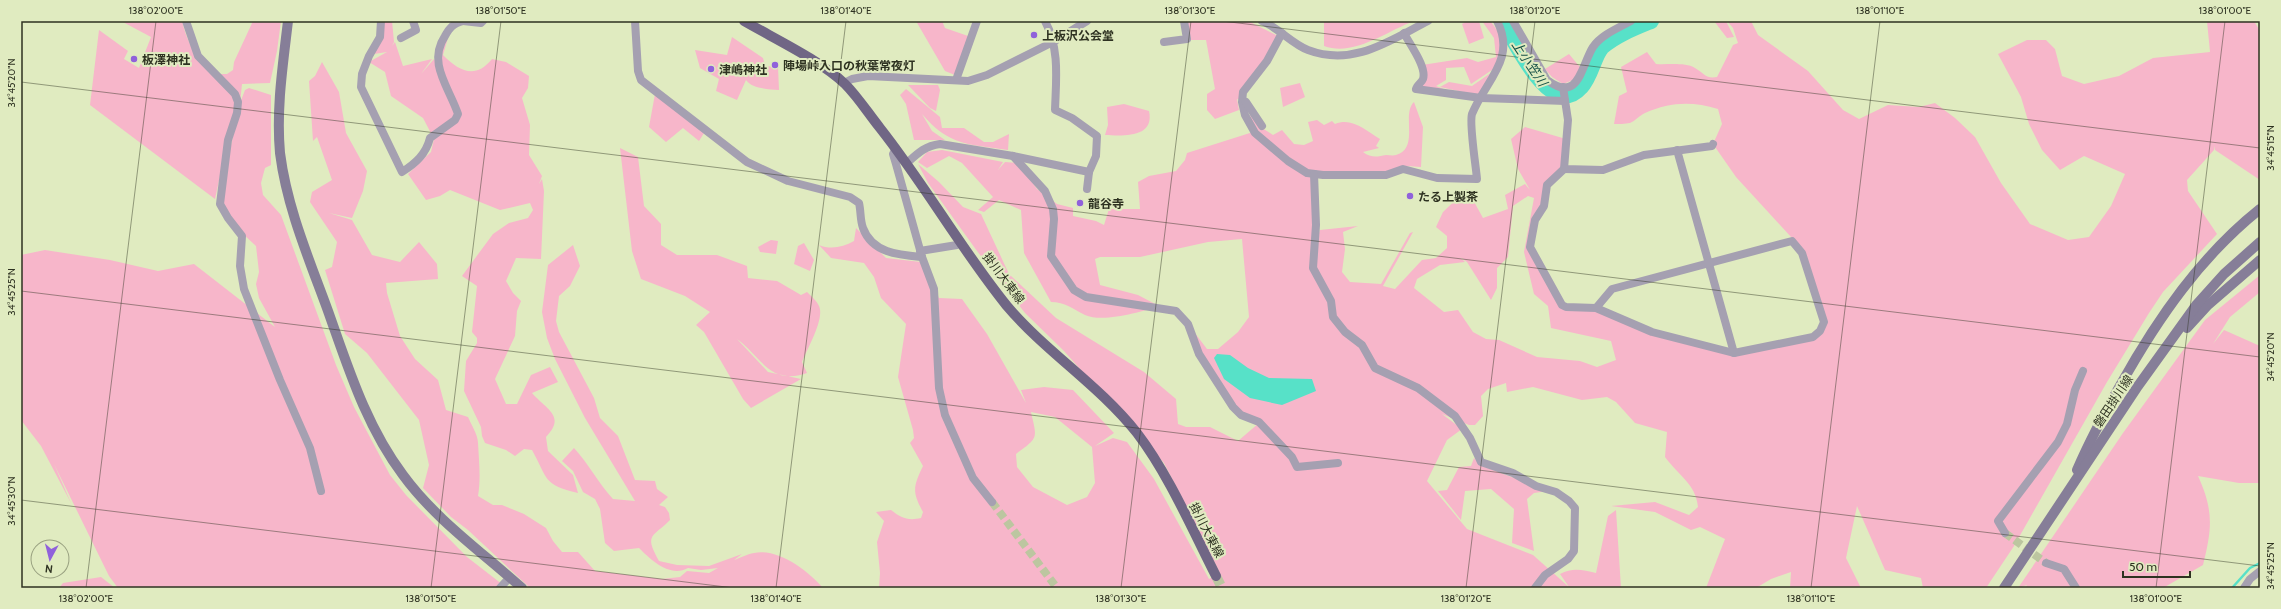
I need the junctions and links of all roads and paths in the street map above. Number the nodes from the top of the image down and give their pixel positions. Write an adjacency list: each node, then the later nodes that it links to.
1 (186, 21): 49 (street)
2 (288, 21): 56 (main road)
3 (381, 21): 5 (street)
4 (413, 21): 20 (street)
5 (463, 21): 6 (street)
6 (483, 21)
7 (635, 21): 41 (street)
8 (744, 21): 24 (main road, 掛川大東線)
9 (977, 21): 23 (street)
10 (1045, 21): 21 (street)
11 (1087, 21): 21 (street)
12 (1184, 21): 22 (street)
13 (1262, 21): 18 (street)
14 (1428, 21): 19 (street)
15 (1497, 21): 27 (street)
16 (1513, 21): 26 (street)
17 (1631, 21): 26 (street)
18 (1282, 32): 19 (street); 25 (street)
19 (1404, 33): 27 (street)
20 (400, 38)
21 (1053, 42): 23 (street); 35 (street)
22 (1164, 42)
23 (956, 80): 24 (street)
24 (844, 83): 30 (main road, 掛川大東線)
25 (1246, 87): 28 (street); 36 (street)
26 (1564, 94): 27 (street); 34 (street)
27 (1481, 98): 36 (street)
28 (1262, 126)
29 (1713, 144): 31 (street)
30 (896, 148): 33 (main road, 掛川大東線); 41 (street)
31 (1677, 150): 34 (street); 43 (street)
32 (1013, 156): 33 (street); 35 (street); 48 (street)
33 (907, 163): 39 (main road, 掛川大東線)
34 (1564, 169): 44 (street)
35 (1089, 172): 37 (street)
36 (1314, 174): 59 (street)
37 (1087, 189)
38 (2260, 209): 50 (main road)
39 (960, 242): 41 (street); 55 (main road, 掛川大東線)
40 (2260, 242): 47 (main road, 磐田掛川線)
41 (921, 254): 51 (street)
42 (2260, 260): 47 (main road)
43 (1709, 264): 44 (street); 45 (street); 45 (street)
44 (1596, 308): 45 (street)
45 (1734, 353)
46 (2083, 371): 52 (street)
47 (2138, 386): 50 (main road, 磐田掛川線)
48 (1338, 463)
49 (321, 491)
50 (2068, 492): 60 (main road, 磐田掛川線)
51 (992, 502)
52 (2005, 533)
53 (2046, 563): 61 (street)
54 (2260, 572): 62 (street)
55 (1216, 576)
56 (510, 577): 57 (street); 58 (main road)
57 (500, 588)
58 (522, 588)
59 (1535, 588)
60 (2004, 588)
61 (2076, 588)
62 (2244, 588)

